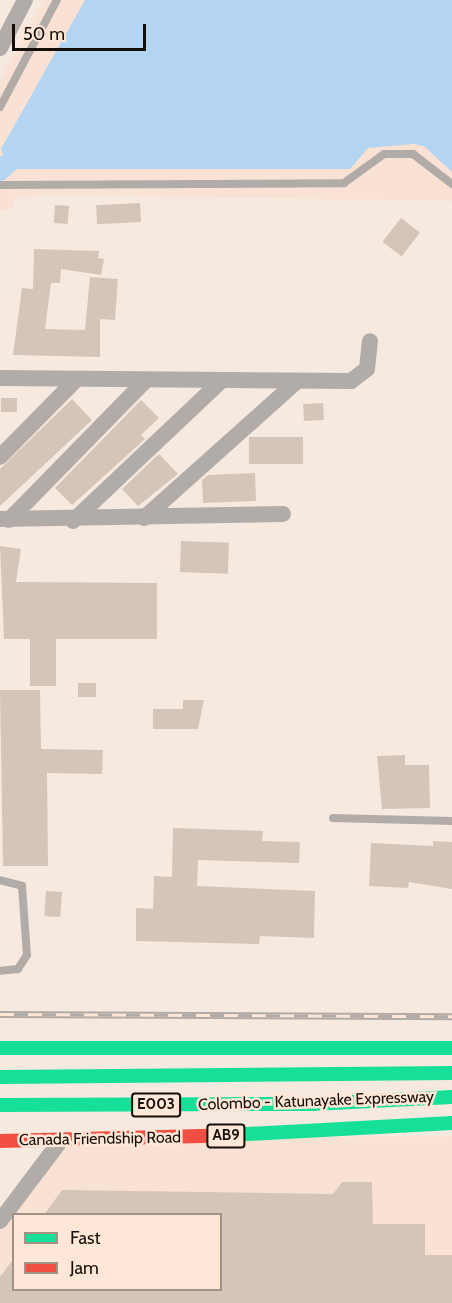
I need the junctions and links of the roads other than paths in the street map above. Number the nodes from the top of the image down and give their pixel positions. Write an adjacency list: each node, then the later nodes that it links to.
1 (25, 0): 3 (street)
2 (57, 0): 4 (lane)
3 (0, 48)
4 (0, 107)
5 (452, 184): 6 (lane)
6 (0, 185)
7 (370, 341): 10 (street)
8 (0, 378): 11 (street)
9 (145, 381): 11 (street); 12 (street); 16 (street)
10 (297, 381): 12 (street); 15 (street)
11 (74, 382): 13 (street)
12 (220, 382): 17 (street)
13 (0, 457)
14 (283, 514): 15 (street)
15 (144, 518): 17 (street)
16 (4, 519): 17 (street)
17 (73, 521)
18 (333, 818): 19 (lane)
19 (452, 821)
20 (0, 880): 21 (lane)
21 (0, 970)
22 (0, 1048): 23 (main road)
23 (452, 1048)
24 (452, 1073): 25 (main road, Colombo - Katunayake Expressway / E003)
25 (0, 1077)
26 (452, 1097): 27 (main road, Colombo - Katunayake Expressway / E003)
27 (0, 1105)
28 (452, 1123): 29 (main road, Canada Friendship Road / AB9)
29 (61, 1140): 30 (main road, Canada Friendship Road / AB9); 31 (street)
30 (0, 1141)
31 (0, 1221)

